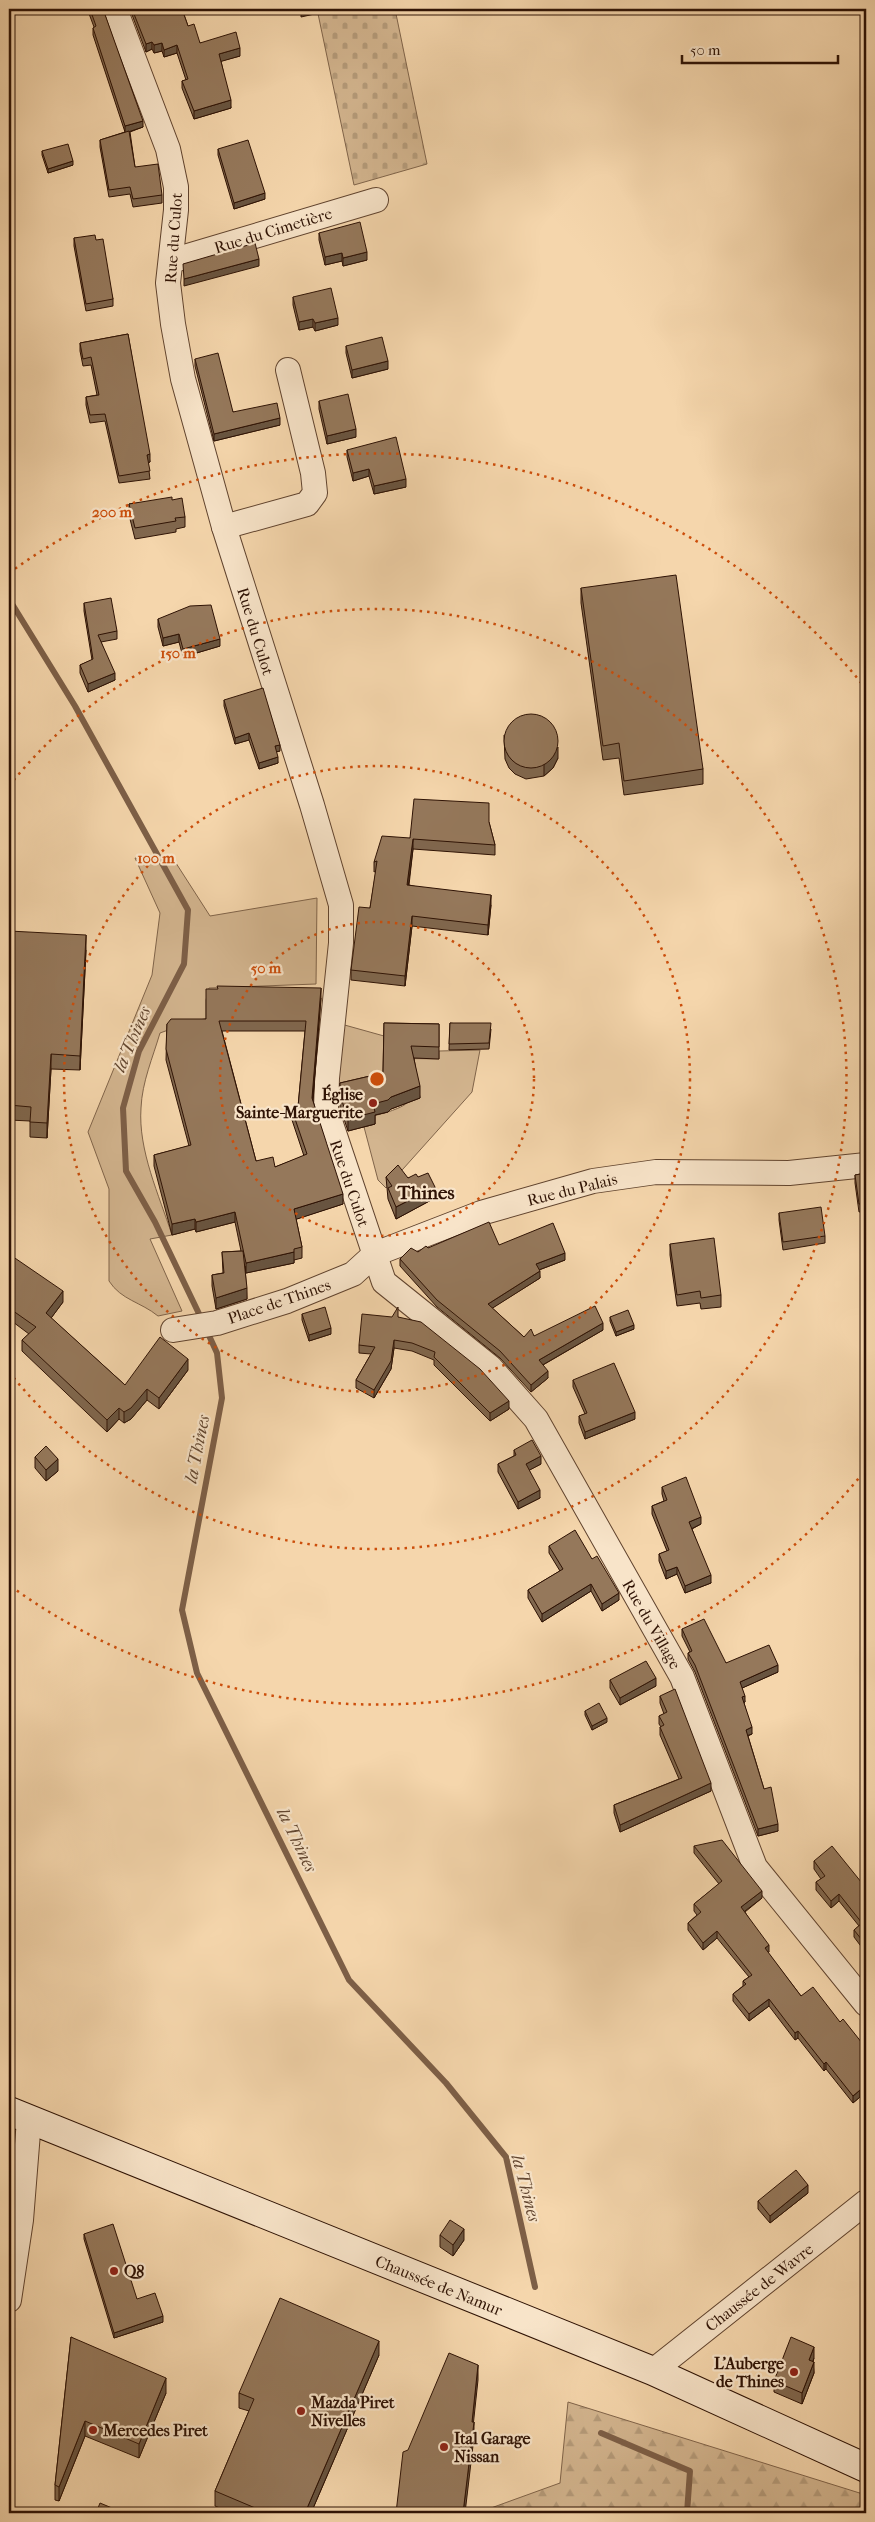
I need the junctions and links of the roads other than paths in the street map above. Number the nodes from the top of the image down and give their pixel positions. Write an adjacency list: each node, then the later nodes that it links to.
1 (115, 9): 3 (street, Rue du Culot)
2 (376, 200): 3 (street, Rue du Cimetière)
3 (171, 261): 5 (street, Rue du Culot)
4 (288, 370): 5 (street)
5 (224, 527): 7 (street, Rue du Culot)
6 (866, 1165): 7 (street, Rue du Palais)
7 (375, 1254): 8 (street, Place de Thines); 9 (street)
8 (352, 1274): 9 (street, Rue du Village); 10 (street, Place de Thines)
9 (384, 1282): 11 (street, Rue du Village)
10 (173, 1330)
11 (866, 2004)
12 (19, 2115): 14 (street); 15 (main road, Chaussée de Namur)
13 (866, 2202): 15 (street, Chaussée de Wavre)
14 (9, 2300)
15 (652, 2371): 16 (main road, Chaussée de Namur)
16 (866, 2468)

